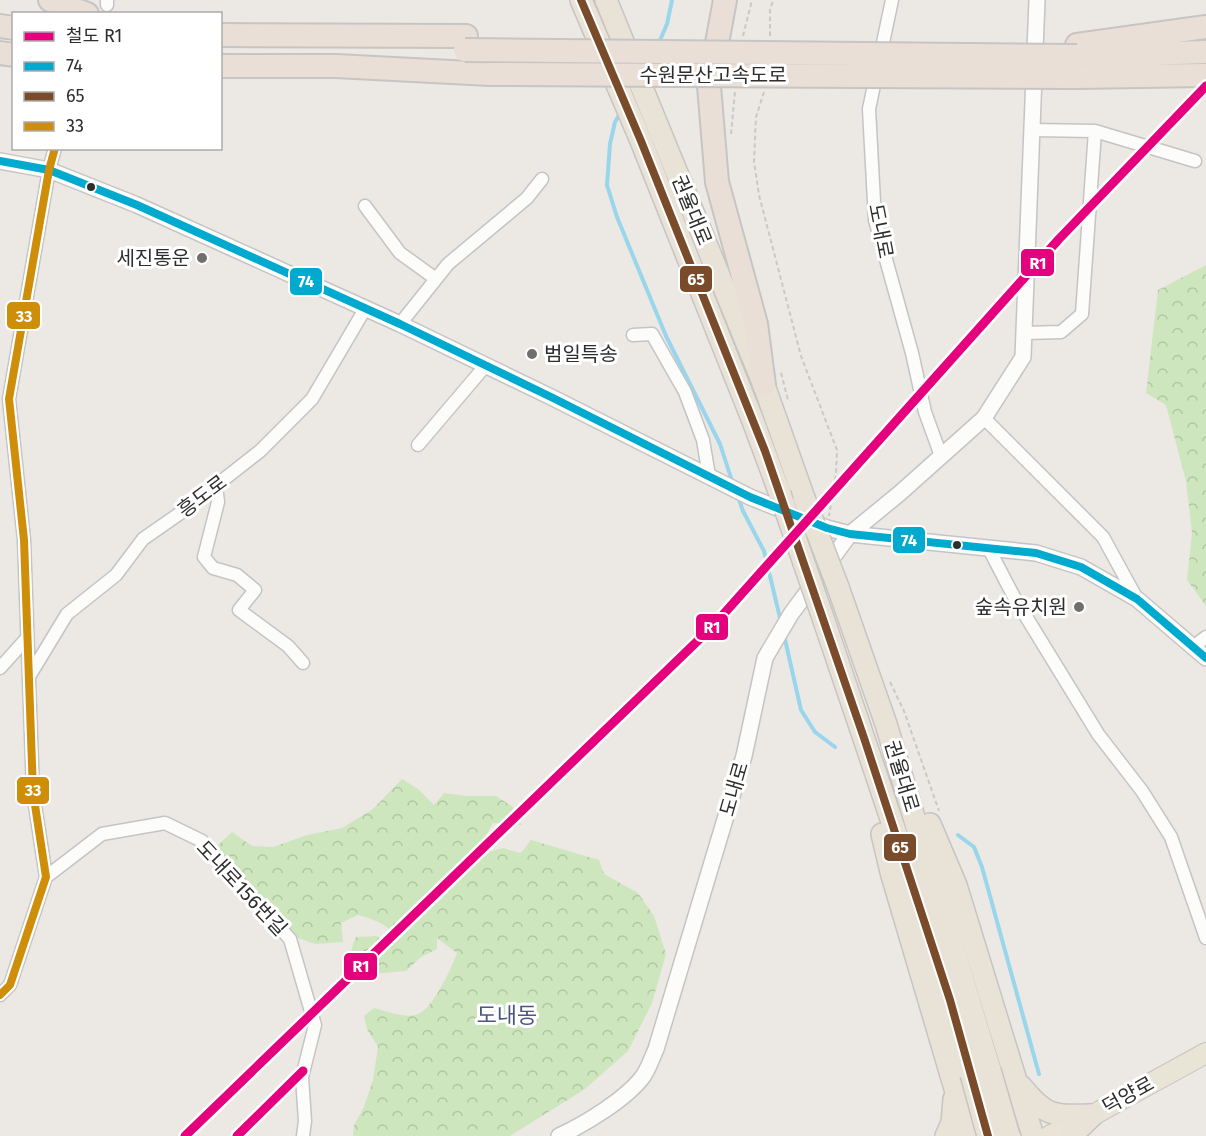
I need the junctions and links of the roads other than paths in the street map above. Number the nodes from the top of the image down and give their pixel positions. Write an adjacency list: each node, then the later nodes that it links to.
1 (50, 0): 7 (highway)
2 (581, 0): 51 (highway, 권율대로, bridge)
3 (606, 0): 30 (highway, 권율대로, bridge)
4 (725, 0): 30 (highway)
5 (892, 0): 33 (street, 도내로)
6 (1037, 0): 16 (street, 도내로)
7 (100, 6)
8 (1206, 27): 13 (highway)
9 (222, 34): 10 (highway)
10 (465, 43): 11 (highway, 수원문산고속도로); 13 (highway, 수원문산고속도로, bridge)
11 (222, 44)
12 (1206, 52): 13 (highway, 수원문산고속도로)
13 (1077, 59): 14 (highway, 수원문산고속도로, bridge); 15 (highway, 수원문산고속도로)
14 (222, 66)
15 (1206, 75)
16 (1032, 130): 17 (street); 27 (street, 도내로)
17 (1095, 131): 20 (street); 27 (street)
18 (54, 150): 21 (street)
19 (0, 161): 21 (street)
20 (1195, 161)
21 (49, 170): 25 (street); 40 (street)
22 (542, 179): 24 (street)
23 (365, 206): 24 (street)
24 (436, 279): 26 (street)
25 (365, 309): 26 (street); 35 (street, 흥도로)
26 (400, 324): 29 (street)
27 (1024, 333): 31 (street, 도내로)
28 (633, 335): 34 (street)
29 (486, 365): 32 (street); 34 (street)
30 (772, 378): 46 (highway, 권율대로, bridge)
31 (984, 418): 33 (street, 도내로); 38 (street)
32 (418, 445)
33 (941, 456): 36 (street, 도내로)
34 (712, 477): 36 (street)
35 (216, 486): 43 (street); 45 (street, 흥도로)
36 (850, 534): 37 (street); 55 (street, 도내로)
37 (989, 549): 38 (street); 48 (street)
38 (1137, 599): 41 (street)
39 (1206, 637): 41 (street)
40 (27, 638): 44 (street); 45 (street)
41 (1193, 647): 42 (street)
42 (1206, 658)
43 (303, 663)
44 (0, 668)
45 (30, 675): 47 (street)
46 (873, 688): 51 (highway, 권율대로); 52 (highway)
47 (46, 877): 49 (street); 54 (street, 도내로156번길)
48 (1206, 938)
49 (0, 995)
50 (1206, 1053): 53 (main road, 덕양로)
51 (972, 1077): 52 (highway); 56 (highway); 57 (highway); 58 (highway, bridge); 59 (highway, bridge)
52 (1014, 1077): 53 (highway); 60 (highway)
53 (1093, 1115): 61 (main road, 덕양로); 62 (highway); 63 (street)
54 (303, 1136)
55 (559, 1136)
56 (946, 1136)
57 (969, 1136)
58 (988, 1136)
59 (1009, 1136)
60 (1032, 1136)
61 (1049, 1136)
62 (1071, 1136)
63 (1091, 1136)

